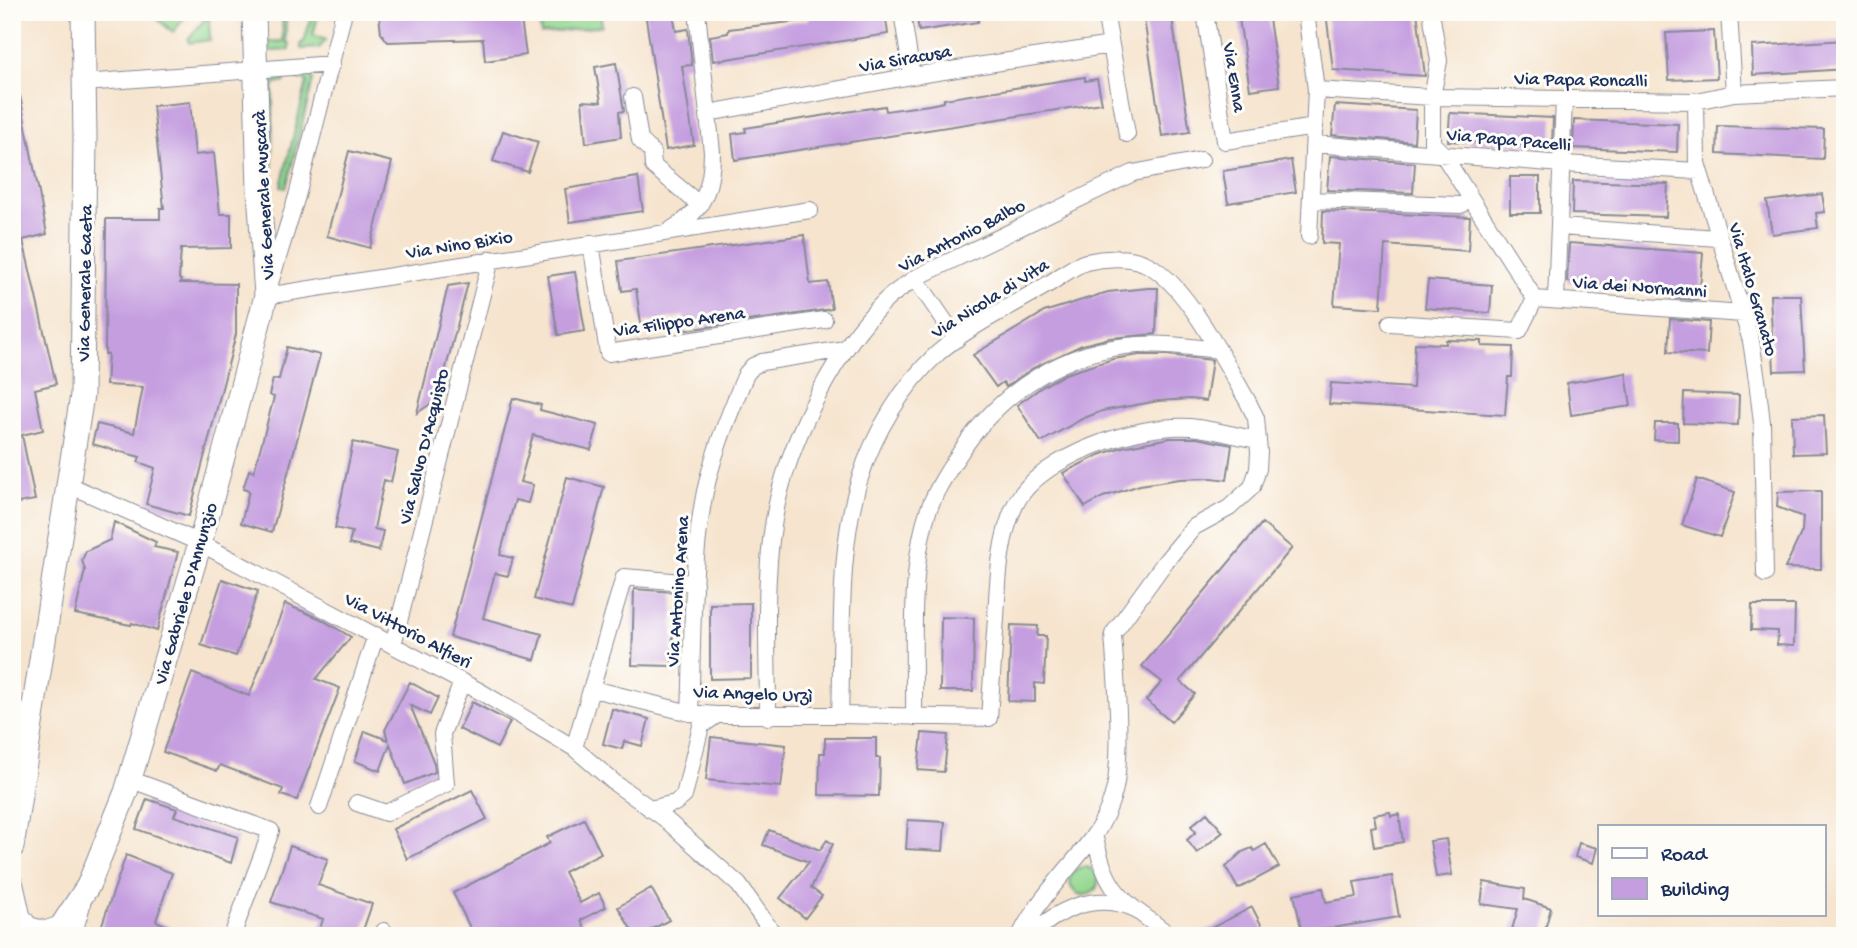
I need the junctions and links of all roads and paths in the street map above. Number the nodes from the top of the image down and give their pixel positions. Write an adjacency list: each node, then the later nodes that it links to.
1 (83, 12): 15 (main road, Via Generale Gaeta)
2 (254, 12): 13 (main road, Via Generale Muscarà)
3 (344, 12): 12 (street)
4 (697, 12): 23 (street)
5 (902, 12): 14 (street)
6 (1105, 12): 11 (street)
7 (1205, 12): 25 (street, Via Enna)
8 (1306, 12): 17 (street)
9 (1432, 12): 20 (street)
10 (1729, 12): 18 (street)
11 (1111, 45): 14 (street, Via Siracusa); 24 (street)
12 (332, 64): 13 (street); 41 (street)
13 (256, 70): 15 (street); 41 (main road, Via Generale Muscarà)
14 (912, 76): 23 (street, Via Siracusa)
15 (84, 83): 51 (main road, Via Generale Gaeta)
16 (1845, 88): 18 (street, Via Papa Roncalli)
17 (1316, 90): 20 (street, Via Papa Roncalli); 25 (street)
18 (1734, 93): 22 (street, Via Papa Roncalli)
19 (633, 97): 31 (street)
20 (1432, 97): 21 (street, Via Papa Roncalli); 26 (street)
21 (1564, 99): 22 (street, Via Papa Roncalli); 28 (street)
22 (1696, 101): 29 (street, Via Italo Granato)
23 (708, 113): 31 (street)
24 (1127, 134)
25 (1315, 136): 26 (street, Via Papa Pacelli); 30 (street)
26 (1442, 153): 28 (street, Via Papa Pacelli); 42 (street)
27 (1201, 160): 40 (street, Via Antonio Balbo)
28 (1562, 164): 29 (street, Via Papa Pacelli); 34 (street)
29 (1699, 172): 37 (street, Via Italo Granato)
30 (1311, 200): 32 (street); 36 (street)
31 (700, 205): 35 (street)
32 (1461, 205)
33 (810, 210): 35 (street, Via Nino Bixio)
34 (1560, 227): 37 (street); 43 (street)
35 (659, 233): 38 (street, Via Nino Bixio)
36 (1309, 236)
37 (1718, 238): 44 (street, Via Italo Granato)
38 (591, 243): 39 (street, Via Nino Bixio); 45 (street, Via Filippo Arena)
39 (491, 258): 41 (street, Via Nino Bixio); 56 (street, Via Salvo D'Acquisto)
40 (915, 278): 47 (street); 48 (street, Via Antonio Balbo)
41 (266, 296): 52 (main road, Via Gabriele D'Annunzio)
42 (1535, 299): 43 (street, Via dei Normanni); 46 (street)
43 (1556, 300): 44 (street, Via dei Normanni)
44 (1743, 314): 53 (street, Via Italo Granato)
45 (824, 320)
46 (1390, 323)
47 (957, 339): 49 (street, Via Nicola di Vita); 61 (street, Via Nicola di Vita)
48 (845, 349): 54 (street, Via Antonino Arena); 62 (street, Via Antonio Balbo)
49 (1217, 350): 50 (street, Via Nicola di Vita); 63 (street)
50 (1258, 440): 63 (street, Via Angelo Urzì); 69 (street, Via Nicola di Vita)
51 (69, 485): 52 (street, Via Vittorio Alfieri); 70 (main road, Via Generale Gaeta)
52 (200, 543): 55 (street, Via Vittorio Alfieri); 65 (main road, Via Gabriele D'Annunzio)
53 (1765, 574)
54 (695, 583): 58 (street); 59 (street, Via Antonino Arena)
55 (376, 635): 56 (street, Via Vittorio Alfieri); 67 (street)
56 (393, 645): 57 (street, Via Vittorio Alfieri)
57 (462, 681): 64 (street, Via Vittorio Alfieri); 66 (street)
58 (593, 689): 59 (street, Via Angelo Urzì); 64 (street)
59 (690, 713): 60 (street, Via Angelo Urzì)
60 (717, 715): 62 (street, Via Angelo Urzì); 68 (street)
61 (841, 715): 62 (street, Via Angelo Urzì); 63 (street, Via Angelo Urzì)
62 (768, 717)
63 (914, 717)
64 (574, 748): 68 (street, Via Vittorio Alfieri)
65 (130, 779): 73 (main road, Via Gabriele D'Annunzio); 74 (street)
66 (357, 803)
67 (319, 807)
68 (650, 809): 75 (street, Via Vittorio Alfieri)
69 (1094, 835): 72 (street); 76 (street, Via Nicola di Vita)
70 (12, 847)
71 (12, 886): 73 (main road)
72 (1133, 908): 77 (street); 78 (street)
73 (63, 933)
74 (232, 936)
75 (775, 936)
76 (1020, 936)
77 (1031, 936)
78 (1170, 936)

